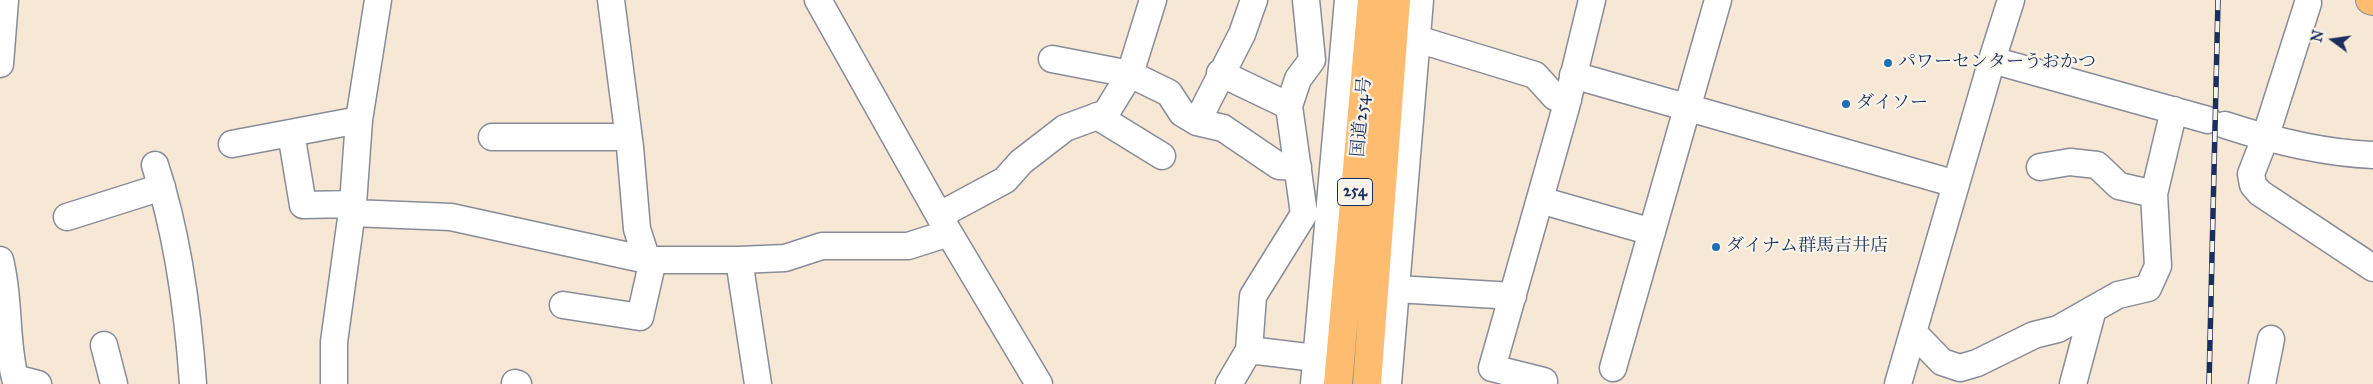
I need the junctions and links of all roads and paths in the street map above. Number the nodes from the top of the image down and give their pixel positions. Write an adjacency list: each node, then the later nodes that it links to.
1 (4, 0): 19 (street)
2 (378, 0): 28 (street)
3 (611, 0): 32 (street)
4 (818, 0): 44 (street)
5 (1153, 0): 21 (street)
6 (1254, 0): 20 (street)
7 (1306, 0): 24 (street)
8 (1348, 0): 59 (street)
9 (1372, 0): 71 (highway, 国道254号 / 254)
10 (1396, 0): 54 (highway, 国道254号 / 254)
11 (1420, 0): 16 (street)
12 (1592, 0): 22 (street)
13 (1718, 0): 25 (street)
14 (2011, 0): 18 (street)
15 (2308, 3): 33 (street)
16 (1417, 39): 23 (street); 50 (street)
17 (1052, 59): 21 (street)
18 (1992, 60): 26 (street); 39 (street)
19 (0, 64)
20 (1220, 73): 24 (street); 29 (street)
21 (1130, 74): 27 (street); 29 (street)
22 (1574, 75): 23 (street); 25 (street)
23 (1568, 100): 41 (street)
24 (1289, 106): 38 (street)
25 (1687, 107): 39 (street); 45 (street)
26 (2174, 110): 33 (street); 40 (street)
27 (1097, 116): 36 (street); 44 (street)
28 (359, 120): 30 (street); 42 (street)
29 (1197, 122): 38 (street)
30 (291, 133): 34 (street); 42 (street)
31 (492, 137): 32 (street)
32 (628, 137): 47 (street)
33 (2265, 138): 35 (street); 49 (street)
34 (232, 144)
35 (2373, 155)
36 (1162, 156)
37 (2040, 167): 40 (street)
38 (1298, 168): 58 (street)
39 (1956, 184): 55 (street)
40 (2154, 194): 53 (street)
41 (1540, 200): 45 (street); 51 (street)
42 (352, 208): 47 (street); 65 (street)
43 (66, 217): 64 (street)
44 (945, 224): 48 (street); 67 (street)
45 (1652, 232): 60 (street)
46 (0, 260): 62 (street)
47 (650, 260): 48 (street); 52 (street)
48 (739, 260): 66 (street)
49 (2373, 268)
50 (1397, 286): 51 (street); 54 (street); 61 (street)
51 (1513, 296): 74 (street)
52 (563, 305)
53 (2093, 309): 55 (street); 76 (street)
54 (1371, 324): 72 (highway, 国道254号 / 254)
55 (1913, 332): 75 (street)
56 (2271, 339): 77 (street)
57 (104, 345): 63 (street)
58 (1249, 350): 59 (street); 68 (street)
59 (1316, 353): 69 (street); 70 (street)
60 (1614, 368)
61 (1389, 372): 73 (street)
62 (38, 384)
63 (114, 384)
64 (194, 384)
65 (334, 384)
66 (758, 384)
67 (1039, 384)
68 (1229, 384)
69 (1314, 384)
70 (1329, 384)
71 (1338, 384)
72 (1368, 384)
73 (1403, 384)
74 (1544, 384)
75 (1898, 384)
76 (2072, 384)
77 (2262, 384)

